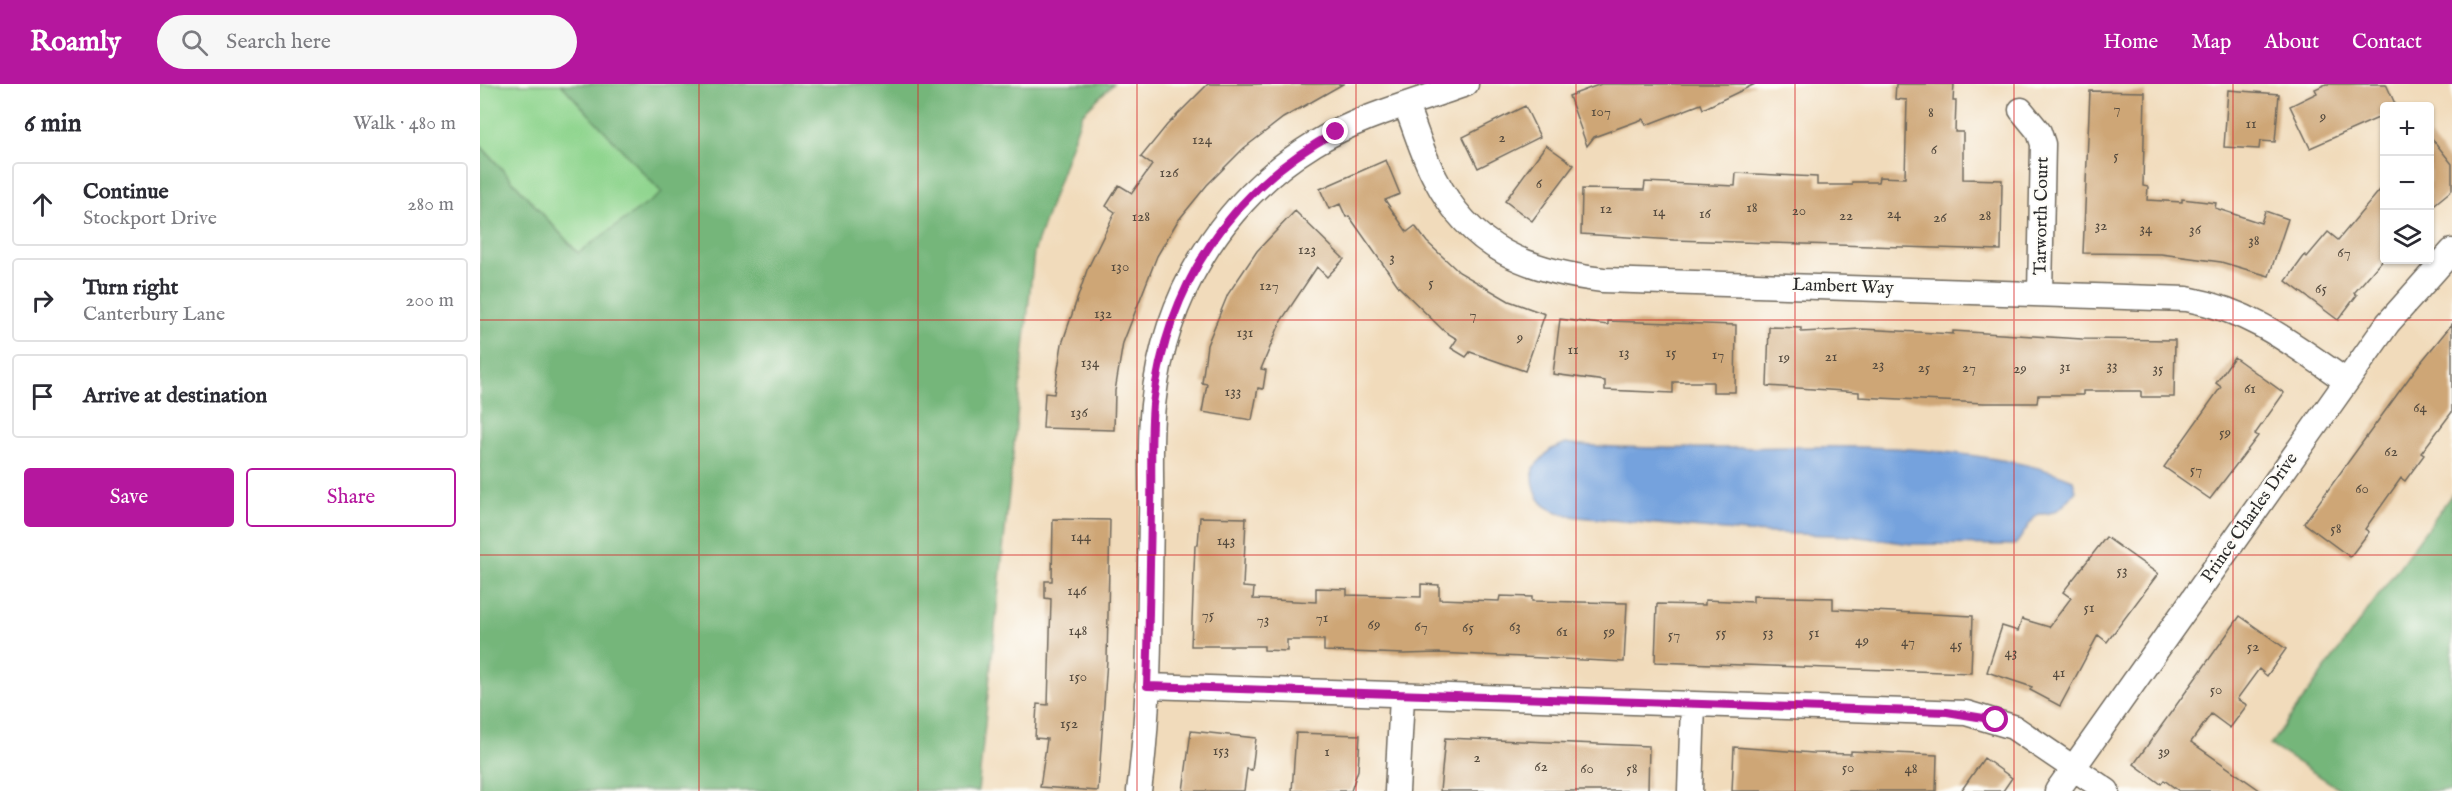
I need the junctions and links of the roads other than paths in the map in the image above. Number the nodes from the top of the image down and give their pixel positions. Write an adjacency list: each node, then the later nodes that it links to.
1 (1466, 84): 2 (street)
2 (1407, 106): 5 (street, Lambert Way); 7 (street)
3 (2021, 110): 5 (street, Tarworth Court)
4 (2452, 251): 6 (street, Prince Charles Drive)
5 (2040, 293): 6 (street, Lambert Way)
6 (2346, 381): 10 (street, Prince Charles Drive)
7 (1147, 686): 8 (street); 11 (street)
8 (1402, 697): 9 (street); 12 (street)
9 (1693, 705): 10 (street); 13 (street)
10 (2074, 768): 14 (street, Prince Charles Drive); 15 (street)
11 (1139, 791)
12 (1396, 791)
13 (1690, 791)
14 (2057, 791)
15 (2108, 791)

